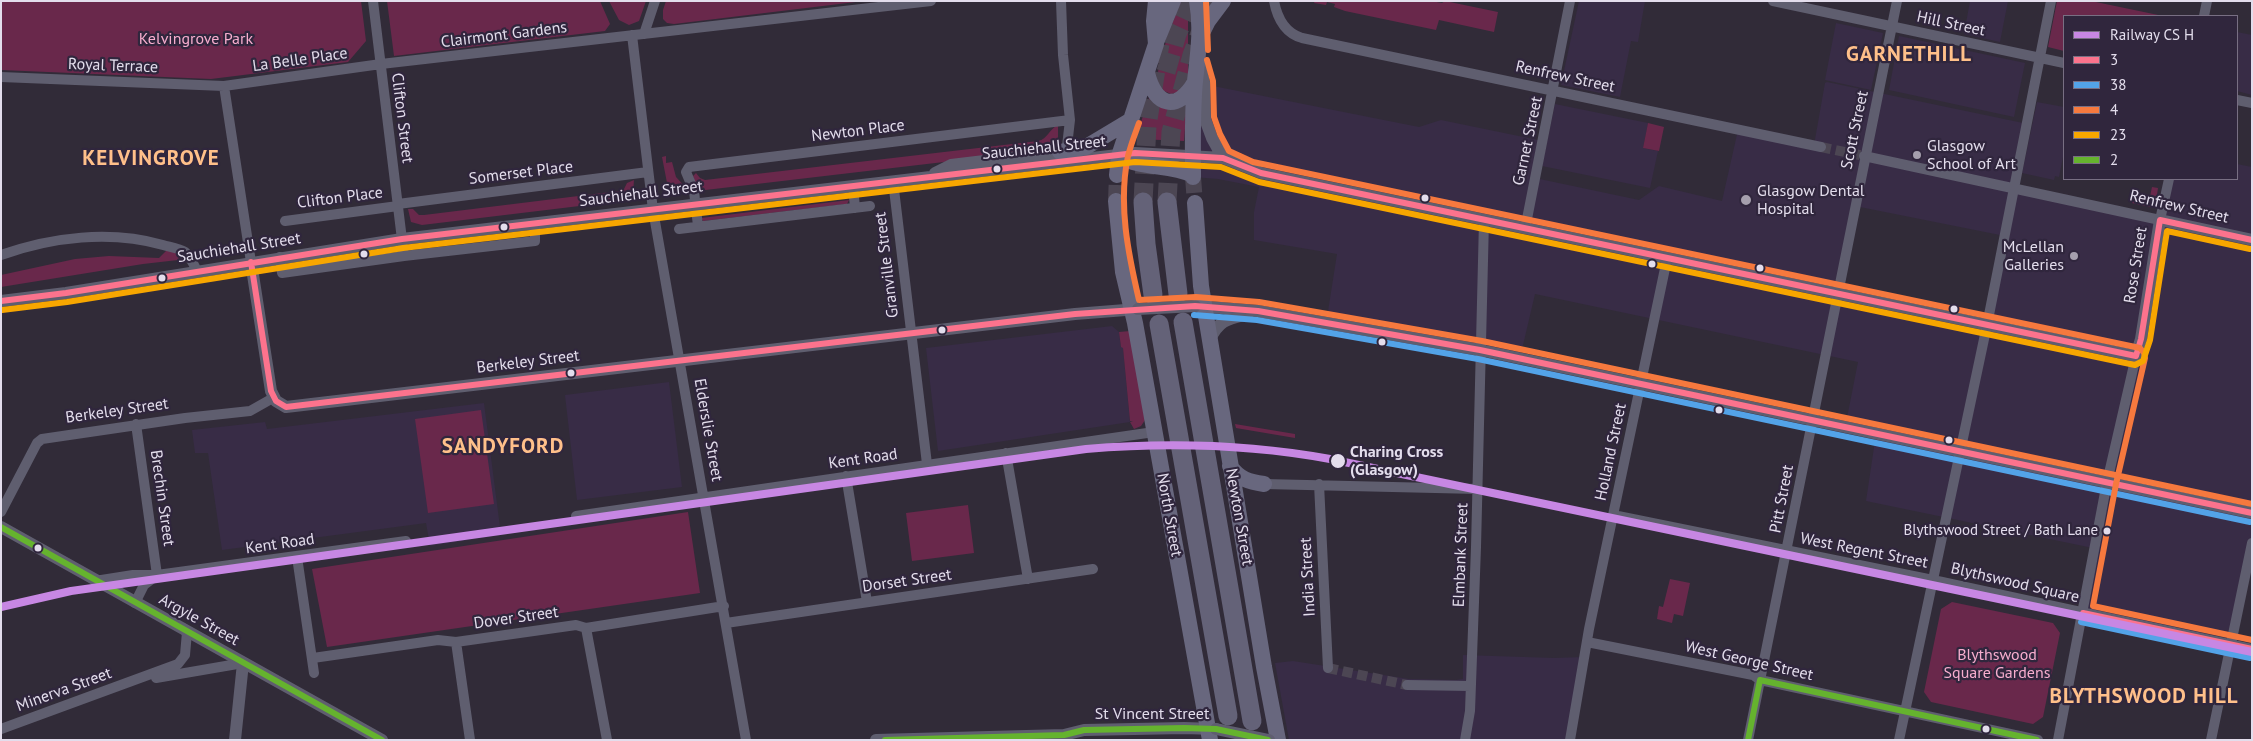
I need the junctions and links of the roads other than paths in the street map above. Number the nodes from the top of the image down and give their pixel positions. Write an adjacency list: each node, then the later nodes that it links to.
1 (373, 1): 24 (street, Clifton Street)
2 (656, 1): 17 (street)
3 (931, 1): 17 (street, Clairmont Gardens)
4 (1061, 1): 32 (street)
5 (1156, 1): 20 (main road)
6 (1173, 1): 20 (main road)
7 (1198, 1): 19 (main road)
8 (1223, 1): 19 (main road)
9 (1274, 1): 29 (street, Renfrew Street)
10 (1570, 1): 29 (street, Garnet Street)
11 (1773, 1): 16 (street, Hill Street)
12 (1897, 1): 16 (street, Scott Street)
13 (2051, 1): 21 (street)
14 (2207, 1): 15 (street)
15 (2204, 15)
16 (1892, 26): 21 (street, Hill Street); 38 (street, Scott Street)
17 (644, 34): 18 (street, Clairmont Gardens)
18 (632, 35): 24 (street, Clairmont Gardens); 40 (street, Elderslie Street)
19 (1200, 37): 22 (main road)
20 (1156, 44): 25 (main road)
21 (2040, 58): 23 (street, Hill Street); 46 (street)
22 (1199, 62): 27 (main road); 39 (street)
23 (2063, 62)
24 (381, 64): 28 (street, La Belle Place); 52 (street, Clifton Street)
25 (1147, 73): 27 (main road); 33 (main road)
26 (1, 76): 28 (street, Royal Terrace)
27 (1195, 82): 37 (main road)
28 (224, 86): 69 (street)
29 (1554, 92): 34 (street, Renfrew Street); 62 (street, Garnet Street)
30 (2238, 100): 31 (street)
31 (2252, 103)
32 (1070, 120): 35 (street); 51 (street, Newton Place)
33 (1131, 120): 35 (main road); 36 (main road)
34 (1821, 147)
35 (1060, 152): 42 (street)
36 (1119, 156): 37 (street, Sauchiehall Street); 37 (main road); 41 (main road); 42 (street, Sauchiehall Street)
37 (1194, 156): 39 (street, Sauchiehall Street)
38 (1864, 156): 46 (street, Renfrew Street); 72 (street, Scott Street)
39 (1223, 158): 56 (street, Sauchiehall Street)
40 (648, 172): 52 (street, Somerset Place); 55 (street, Elderslie Street)
41 (1117, 175)
42 (926, 178): 44 (street, Sauchiehall Street)
43 (2169, 180): 57 (street, Rose Street)
44 (892, 182): 45 (street, Sauchiehall Street); 81 (street, Granville Street)
45 (852, 186): 51 (street, Sauchiehall Street); 54 (street)
46 (2015, 187): 57 (street, Renfrew Street); 80 (street)
47 (1116, 201): 76 (main road, North Street)
48 (1143, 202): 73 (highway)
49 (1167, 202): 71 (highway)
50 (1195, 203): 75 (main road, Newton Street)
51 (696, 204): 55 (street, Sauchiehall Street); 60 (street)
52 (398, 205): 58 (street, Clifton Place); 63 (street, Clifton Street)
53 (870, 206): 54 (street)
54 (855, 208): 60 (street)
55 (653, 210): 59 (street, Sauchiehall Street); 85 (street, Elderslie Street)
56 (1484, 220): 62 (street, Sauchiehall Street); 83 (street, Elmbank Street)
57 (2160, 220): 64 (street, Renfrew Street); 84 (street, Rose Street)
58 (285, 221)
59 (536, 223): 63 (street, Sauchiehall Street); 66 (street)
60 (698, 226): 61 (street)
61 (679, 229)
62 (1525, 229): 68 (street, Sauchiehall Street)
63 (402, 239): 66 (street, Clifton Street); 67 (street, Sauchiehall Street)
64 (2252, 240)
65 (1, 255): 70 (street)
66 (404, 256): 67 (street)
67 (280, 257): 69 (street, Sauchiehall Street)
68 (1667, 259): 72 (street, Sauchiehall Street); 86 (street, Holland Street)
69 (251, 262): 70 (street, Sauchiehall Street); 87 (street)
70 (197, 271): 74 (street, Sauchiehall Street)
71 (1178, 294)
72 (1838, 294): 80 (street, Sauchiehall Street); 88 (street, Pitt Street)
73 (1153, 295)
74 (1, 301)
75 (1200, 306): 76 (street, Berkeley Street, bridge); 77 (street, Berkeley Street); 82 (main road, Newton Street)
76 (1135, 309): 81 (street, Berkeley Street); 90 (main road, North Street)
77 (1258, 311): 82 (street); 83 (street, Berkeley Street)
78 (1183, 322): 136 (highway)
79 (1159, 324): 137 (highway)
80 (1987, 325): 84 (street, Sauchiehall Street); 91 (street)
81 (911, 334): 85 (street, Berkeley Street); 93 (street, Granville Street)
82 (1210, 339): 94 (main road, Newton Street)
83 (1480, 350): 86 (street, Berkeley Street); 99 (street, Elmbank Street)
84 (2136, 356): 96 (street)
85 (680, 360): 87 (street, Berkeley Street); 100 (street, Elderslie Street)
86 (1640, 384): 88 (street, Berkeley Street); 104 (street, Holland Street)
87 (273, 398): 89 (street, Berkeley Street)
88 (1813, 421): 91 (street, Berkeley Street); 109 (street, Pitt Street)
89 (136, 424): 102 (street, Berkeley Street); 112 (street, Brechin Street)
90 (1154, 432): 92 (street, Kent Road); 137 (main road, North Street)
91 (1959, 451): 96 (street, Berkeley Street); 114 (street)
92 (1006, 453): 93 (street, Kent Road); 113 (street)
93 (927, 464): 95 (street, Kent Road)
94 (1230, 466): 97 (main road); 101 (main road, Newton Street)
95 (846, 476): 100 (street, Kent Road); 116 (street)
96 (2107, 482): 103 (street, Berkeley Street); 119 (street)
97 (1264, 484): 98 (street); 101 (main road)
98 (1318, 484): 99 (street); 129 (street, India Street)
99 (1478, 489): 134 (street, Elmbank Street)
100 (705, 499): 105 (street, Kent Road); 118 (street, Elderslie Street)
101 (1237, 508): 148 (main road, Newton Street)
102 (1, 512)
103 (2252, 513)
104 (1613, 515): 109 (street, West Regent Street); 124 (street, Holland Street)
105 (576, 516)
106 (1, 527): 115 (street, Argyle Street)
107 (406, 541): 110 (street, Kent Road)
108 (2252, 543): 125 (street)
109 (1786, 551): 114 (street, West Regent Street); 132 (street, Pitt Street)
110 (297, 557): 112 (street, Kent Road); 127 (street)
111 (1093, 569): 113 (street, Dorset Street)
112 (158, 576): 115 (street, Kent Road); 117 (street)
113 (1028, 579): 116 (street, Dorset Street)
114 (1932, 580): 119 (street, Blythswood Square); 135 (street, Blythswood Square)
115 (95, 581): 117 (street, Argyle Street)
116 (867, 602): 120 (street, Dorset Street)
117 (135, 603): 122 (street, Argyle Street)
118 (724, 606): 120 (street, Elderslie Street); 121 (street, Dover Street)
119 (2083, 613): 125 (street); 154 (street, Blythswood Square)
120 (726, 623): 144 (street, Elderslie Street)
121 (586, 628): 123 (street, Dover Street); 143 (street)
122 (187, 632): 128 (street, Argyle Street); 131 (street, Minerva Street)
123 (456, 642): 127 (street, Dover Street); 142 (street)
124 (1587, 642): 132 (street, West George Street); 150 (street, Holland Street)
125 (2231, 644): 126 (street); 155 (street)
126 (2252, 649)
127 (312, 658): 130 (street)
128 (243, 664): 131 (street, Minerva Street); 140 (street); 141 (street, Argyle Street)
129 (1328, 668)
130 (314, 673)
131 (138, 680): 138 (street, Minerva Street)
132 (1760, 680): 135 (street, West George Street); 151 (street, Pitt Street)
133 (1407, 685): 134 (street)
134 (1471, 686): 149 (street, Elmbank Street)
135 (1905, 711): 152 (street, Blythswood Square); 153 (street)
136 (1252, 721)
137 (1215, 728): 139 (street, St Vincent Street); 147 (street, St Vincent Street, bridge)
138 (1, 729)
139 (1064, 735): 145 (street, St Vincent Street); 146 (street, St Vincent Street)
140 (235, 740)
141 (382, 740)
142 (470, 740)
143 (608, 740)
144 (746, 740)
145 (876, 740)
146 (1081, 740)
147 (1269, 740)
148 (1278, 740)
149 (1465, 740)
150 (1570, 740)
151 (1748, 740)
152 (1899, 740)
153 (2038, 740)
154 (2058, 740)
155 (2211, 740)

